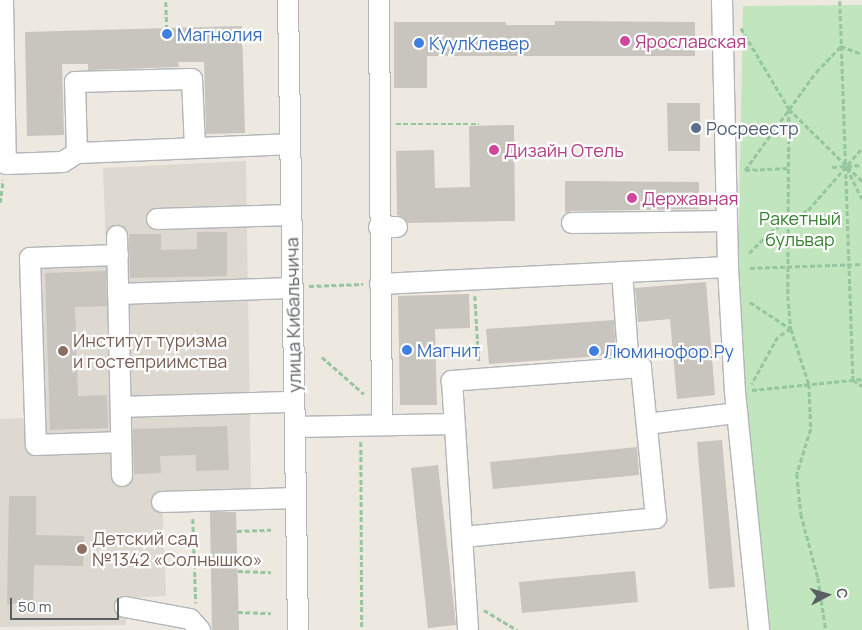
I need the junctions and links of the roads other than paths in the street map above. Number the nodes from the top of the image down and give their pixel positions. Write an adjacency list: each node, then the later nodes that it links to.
1 (3, 0): 7 (street)
2 (288, 0): 5 (street, улица Кибальчича)
3 (378, 0): 14 (street)
4 (722, 0): 10 (street)
5 (290, 144): 6 (street); 8 (street, улица Кибальчича)
6 (194, 148): 7 (street); 7 (street)
7 (76, 153)
8 (291, 215): 9 (street); 15 (street, улица Кибальчича)
9 (157, 219)
10 (726, 220): 11 (street); 12 (street)
11 (572, 223)
12 (728, 268): 13 (street); 20 (street)
13 (622, 272): 14 (street); 17 (street)
14 (380, 284): 21 (street)
15 (292, 288): 16 (street); 18 (street, улица Кибальчича)
16 (118, 294): 19 (street); 25 (street)
17 (630, 368): 22 (street); 23 (street)
18 (294, 402): 19 (street); 24 (street, улица Кибальчича)
19 (121, 407): 25 (street)
20 (737, 412): 23 (street); 34 (street)
21 (382, 417): 22 (street); 24 (street)
22 (454, 424): 29 (street)
23 (647, 424): 29 (street)
24 (295, 427): 27 (street, улица Кибальчича)
25 (121, 442): 26 (street)
26 (122, 476)
27 (296, 498): 28 (street); 33 (street, улица Кибальчича)
28 (162, 502)
29 (463, 537): 32 (street)
30 (126, 607): 31 (street)
31 (195, 624)
32 (468, 628)
33 (298, 630)
34 (759, 630)

